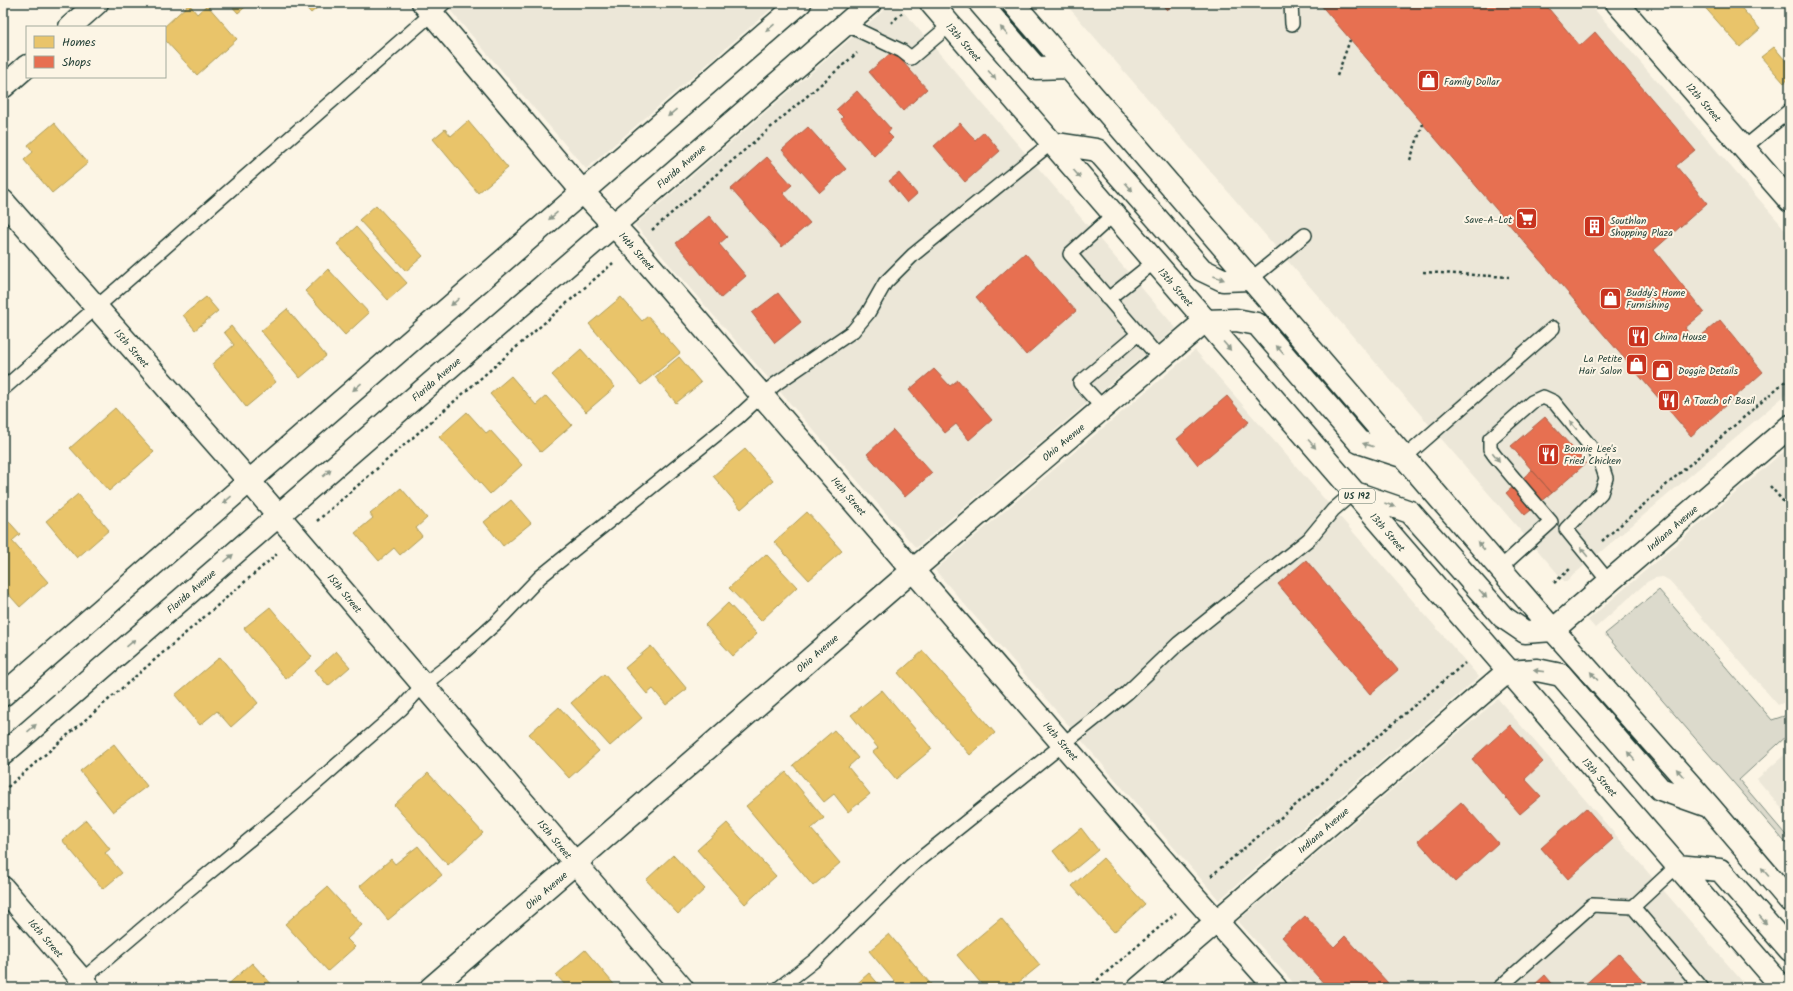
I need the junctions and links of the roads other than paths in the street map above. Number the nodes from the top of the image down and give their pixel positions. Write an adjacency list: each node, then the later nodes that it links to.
1 (97, 3): 13 (main road)
2 (800, 3): 20 (main road, one-way to 20)
3 (870, 3): 10 (main road, Florida Avenue)
4 (931, 3): 12 (main road, 13th Street / US 192)
5 (980, 3): 15 (main road, one-way to 5)
6 (1013, 3): 15 (main road)
7 (1291, 3): 11 (lane)
8 (1617, 3): 19 (main road, 12th Street)
9 (433, 7): 20 (main road, 14th Street); 29 (lane)
10 (845, 24): 12 (lane); 24 (main road, Florida Avenue)
11 (1292, 24)
12 (950, 25): 18 (main road, 13th Street / US 192, one-way to 18)
13 (71, 26)
14 (26, 67): 16 (main road)
15 (1067, 67): 27 (main road)
16 (3, 87)
17 (1790, 110): 19 (lane)
18 (1051, 143): 23 (main road, 13th Street / US 192, one-way to 23); 27 (main road, one-way to 27); 35 (lane)
19 (1744, 148): 22 (main road, 12th Street)
20 (582, 191): 24 (main road, 14th Street); 39 (main road, one-way to 39)
21 (3, 201): 29 (main road, 15th Street)
22 (1790, 201)
23 (1113, 215): 26 (main road, 13th Street / US 192); 28 (lane)
24 (613, 226): 35 (main road, 14th Street); 41 (main road, Florida Avenue, one-way to 24)
25 (1305, 235): 27 (lane)
26 (1154, 262): 28 (lane); 30 (main road, 13th Street / US 192)
27 (1251, 279): 38 (main road)
28 (1108, 299): 32 (lane)
29 (96, 307): 34 (lane); 39 (main road, 15th Street)
30 (1205, 321): 33 (main road, Ohio Avenue); 38 (main road, one-way to 30); 40 (main road, 13th Street / US 192, one-way to 40)
31 (1553, 328): 38 (lane)
32 (1138, 334): 33 (lane); 36 (lane)
33 (1161, 360): 36 (main road, Ohio Avenue)
34 (3, 389)
35 (762, 395): 43 (main road, 14th Street); 47 (lane)
36 (1103, 408): 43 (main road, Ohio Avenue)
37 (1790, 426): 44 (main road, Indiana Avenue)
38 (1405, 457): 42 (main road, one-way to 38)
39 (249, 481): 41 (main road, 15th Street); 48 (main road, one-way to 48)
40 (1354, 492): 45 (main road, one-way to 45); 46 (main road, 13th Street / US 192); 49 (lane)
41 (279, 515): 47 (main road, 15th Street); 50 (main road, Florida Avenue, one-way to 41)
42 (1500, 568): 44 (lane, one-way to 42); 45 (main road)
43 (913, 570): 49 (main road, 14th Street); 52 (main road, Ohio Avenue)
44 (1609, 582): 45 (main road, Indiana Avenue)
45 (1553, 630): 51 (main road, one-way to 45)
46 (1507, 672): 51 (main road, one-way to 46); 53 (main road, 13th Street / US 192); 57 (main road, Indiana Avenue)
47 (423, 685): 52 (main road, 15th Street); 59 (lane)
48 (3, 695)
49 (1063, 743): 57 (main road, 14th Street); 62 (lane)
50 (3, 754)
51 (1709, 806): 55 (main road, one-way to 51)
52 (576, 864): 60 (main road, Ohio Avenue); 61 (main road, 15th Street)
53 (1677, 866): 56 (lane); 58 (main road, one-way to 58); 67 (main road, 13th Street / US 192)
54 (3, 888): 59 (main road, 16th Street)
55 (1790, 901)
56 (1633, 907): 65 (lane); 66 (lane)
57 (1216, 921): 63 (main road, Indiana Avenue); 64 (main road, 14th Street)
58 (1790, 950)
59 (86, 984)
60 (431, 988)
61 (682, 988)
62 (779, 988)
63 (1139, 988)
64 (1276, 988)
65 (1499, 988)
66 (1702, 988)
67 (1782, 988)

